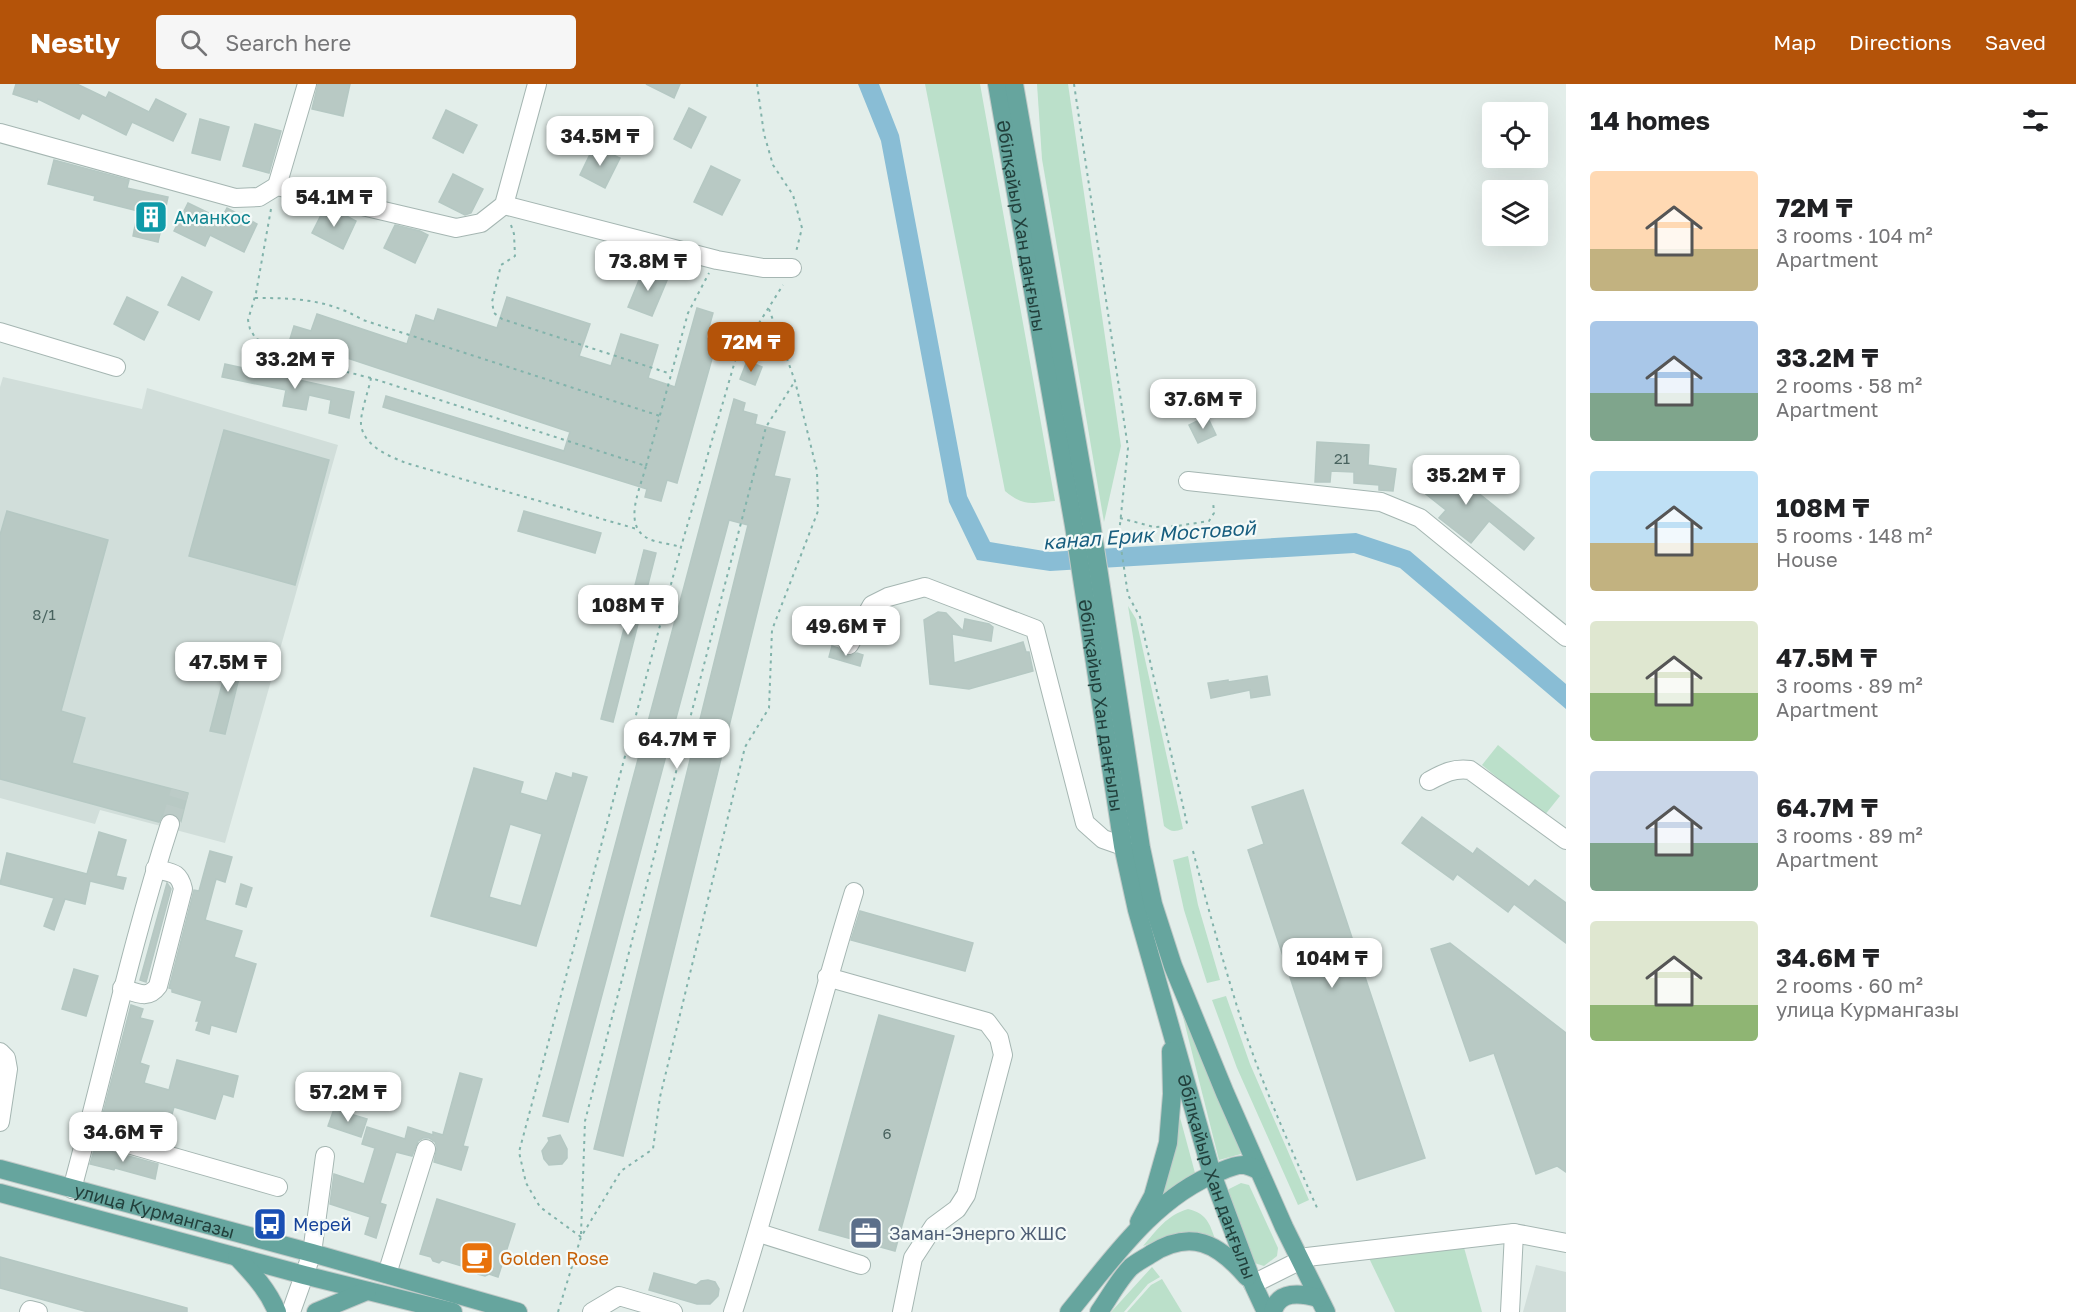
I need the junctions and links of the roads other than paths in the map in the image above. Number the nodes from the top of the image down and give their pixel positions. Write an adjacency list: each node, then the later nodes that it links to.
1 (307, 84): 8 (street)
2 (537, 84): 9 (street)
3 (997, 84): 14 (main road, Әбілқайыр Хан даңғылы)
4 (1014, 84): 6 (main road, Әбілқайыр Хан даңғылы)
5 (1022, 84): 6 (main road)
6 (1020, 114): 14 (main road, Әбілқайыр Хан даңғылы)
7 (0, 133): 8 (street)
8 (277, 186): 9 (street)
9 (504, 205): 10 (street)
10 (792, 268)
11 (0, 332): 12 (street)
12 (116, 367)
13 (1188, 481): 16 (street)
14 (1082, 524): 15 (main road, Әбілқайыр Хан даңғылы)
15 (1095, 604): 21 (main road, Әбілқайыр Хан даңғылы); 33 (main road, Әбілқайыр Хан даңғылы)
16 (1566, 637)
17 (849, 645): 21 (street)
18 (1429, 781): 20 (street)
19 (170, 824): 22 (street)
20 (1566, 840)
21 (1123, 846): 26 (main road, Әбілқайыр Хан даңғылы)
22 (155, 868): 25 (street); 25 (street)
23 (854, 892): 24 (street)
24 (827, 977): 38 (street); 61 (street)
25 (122, 988): 29 (street)
26 (1170, 1023): 34 (main road, Әбілқайыр Хан даңғылы); 40 (main road)
27 (0, 1052): 28 (street)
28 (0, 1122)
29 (87, 1133): 35 (street); 36 (street)
30 (426, 1149): 46 (street)
31 (325, 1156): 42 (street)
32 (0, 1169): 36 (main road, улица Курмангазы)
33 (1258, 1170): 34 (main road); 44 (main road, Әбілқайыр Хан даңғылы)
34 (1212, 1174): 40 (main road); 48 (main road, Әбілқайыр Хан даңғылы)
35 (278, 1187)
36 (72, 1190): 42 (main road, улица Курмангазы)
37 (0, 1193): 43 (main road, улица Курмангазы)
38 (759, 1233): 45 (street); 60 (street)
39 (1514, 1233): 41 (street); 44 (street); 66 (street)
40 (1131, 1237): 62 (main road)
41 (1566, 1244)
42 (312, 1253): 46 (main road, улица Курмангазы); 47 (street)
43 (237, 1257): 47 (main road, улица Курмангазы); 54 (main road)
44 (1300, 1260): 48 (street); 51 (main road, Әбілқайыр Хан даңғылы)
45 (861, 1265)
46 (387, 1274): 50 (main road, улица Курмангазы)
47 (304, 1275): 49 (main road, улица Курмангазы); 55 (street)
48 (1253, 1284): 63 (main road); 64 (main road, Әбілқайыр Хан даңғылы)
49 (368, 1291): 50 (main road, улица Курмангазы); 56 (main road)
50 (450, 1305): 57 (main road, улица Курмангазы)
51 (1322, 1305): 65 (main road)
52 (29, 1312): 53 (street)
53 (38, 1312)
54 (277, 1312)
55 (291, 1312)
56 (316, 1312)
57 (518, 1312)
58 (592, 1312): 59 (street)
59 (673, 1312)
60 (734, 1312)
61 (902, 1312)
62 (1068, 1312)
63 (1099, 1312)
64 (1266, 1312)
65 (1273, 1312)
66 (1510, 1312)

